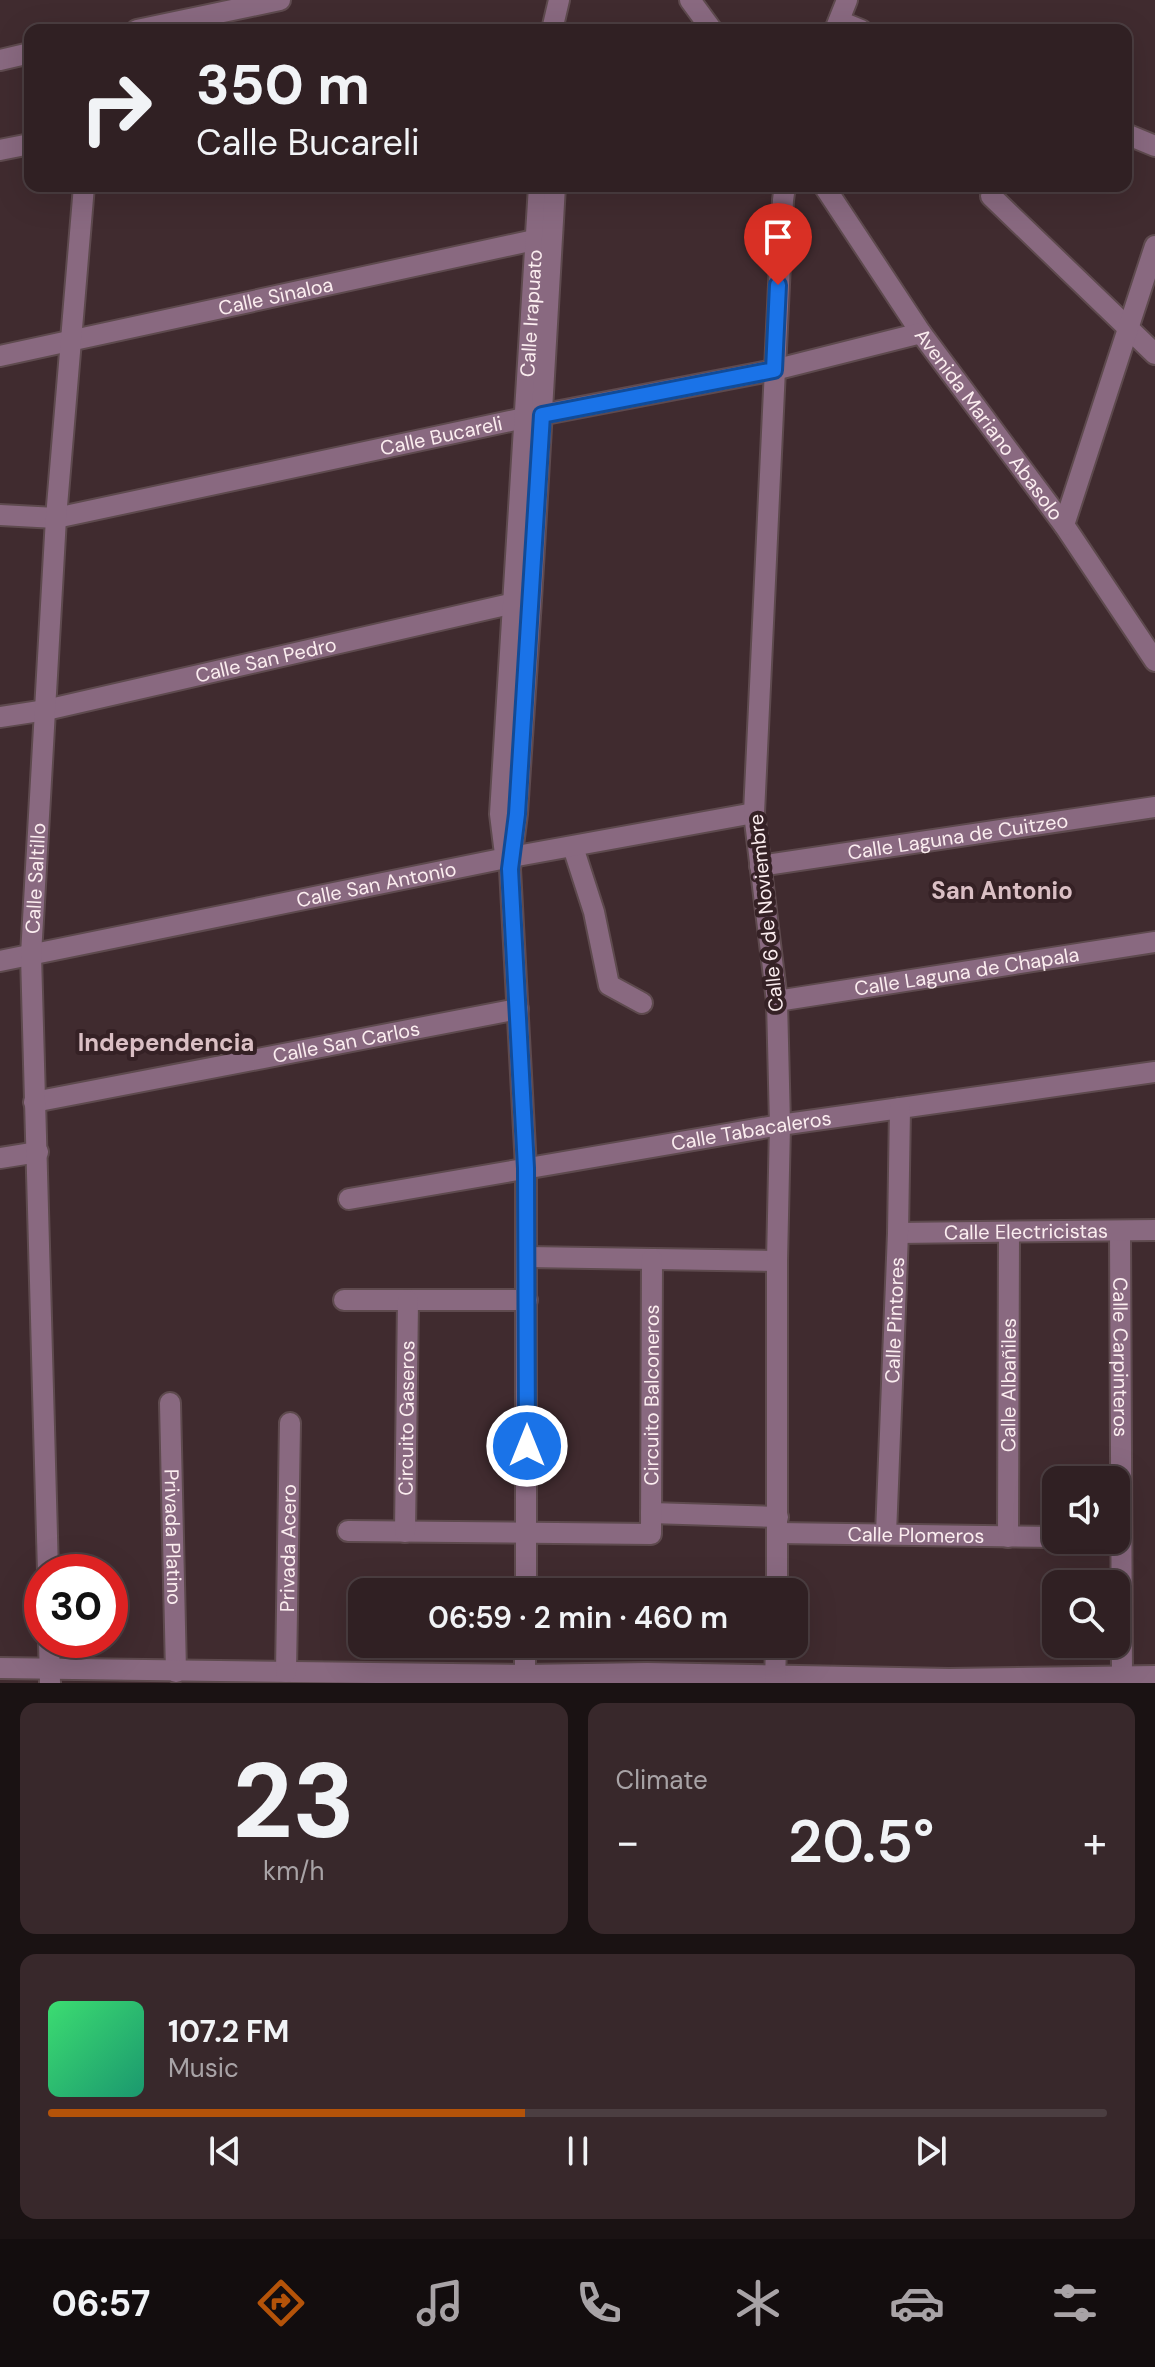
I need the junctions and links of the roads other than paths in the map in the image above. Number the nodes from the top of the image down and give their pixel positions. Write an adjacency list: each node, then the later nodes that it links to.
1 (280, 0): 5 (street)
2 (559, 0): 6 (street)
3 (690, 0): 7 (street)
4 (847, 0): 8 (street)
5 (166, 24)
6 (554, 24)
7 (708, 24)
8 (838, 24)
9 (24, 54): 10 (street)
10 (0, 60)
11 (1132, 136): 13 (street)
12 (24, 145): 14 (street)
13 (1155, 146)
14 (0, 150)
15 (84, 192): 25 (street, Calle Saltillo)
16 (540, 192): 21 (street, Calle Irapuato)
17 (554, 192): 21 (street, Calle Irapuato)
18 (785, 192): 28 (street, Calle 6 de Noviembre)
19 (828, 192): 24 (street, Avenida Mariano Abasolo)
20 (991, 196): 23 (street)
21 (544, 237): 25 (street, Calle Sinaloa); 29 (street, Calle Irapuato)
22 (1155, 246): 23 (street)
23 (1127, 327): 26 (street); 32 (street)
24 (921, 333): 28 (street, Calle Bucareli); 32 (street, Avenida Mariano Abasolo)
25 (71, 343): 27 (street, Calle Sinaloa); 31 (street, Calle Saltillo)
26 (1155, 354)
27 (0, 356)
28 (774, 370): 29 (street, Calle Bucareli); 38 (street, Calle 6 de Noviembre)
29 (533, 416): 31 (street, Calle Bucareli); 33 (street, Calle Irapuato)
30 (0, 515): 31 (street, Calle Bucareli)
31 (56, 518): 35 (street, Calle Saltillo)
32 (1064, 525): 34 (street, Avenida Mariano Abasolo)
33 (522, 601): 35 (street, Calle San Pedro); 40 (street, Calle Irapuato)
34 (1155, 661)
35 (46, 710): 36 (street, Calle San Pedro); 43 (street, Calle Saltillo)
36 (0, 717)
37 (1155, 807): 41 (street, Calle Laguna de Cuitzeo)
38 (754, 813): 39 (street, Calle San Antonio); 41 (street, Calle 6 de Noviembre)
39 (573, 847): 40 (street, Calle San Antonio); 46 (street)
40 (509, 862): 43 (street, Calle San Antonio); 47 (street, Calle Irapuato)
41 (760, 866): 45 (street, Calle 6 de Noviembre)
42 (1155, 942): 45 (street, Calle Laguna de Chapala)
43 (31, 955): 44 (street, Calle San Antonio); 49 (street, Calle Saltillo)
44 (0, 961)
45 (777, 1001): 51 (street, Calle 6 de Noviembre)
46 (642, 1003)
47 (518, 1009): 49 (street, Calle San Carlos); 54 (street, Calle Irapuato)
48 (1155, 1072): 50 (street, Calle Tabacaleros)
49 (34, 1102): 52 (street, Calle Saltillo)
50 (900, 1108): 51 (street, Calle Tabacaleros); 58 (street, Calle Pintores)
51 (780, 1125): 54 (street, Calle Tabacaleros); 62 (street, Calle 6 de Noviembre)
52 (38, 1152): 53 (street); 77 (street, Calle Saltillo)
53 (0, 1158)
54 (526, 1168): 55 (street, Calle Tabacaleros); 60 (street, Calle Irapuato)
55 (349, 1199)
56 (1155, 1230): 57 (street, Calle Electricistas)
57 (1120, 1231): 59 (street, Calle Electricistas); 68 (street, Calle Carpinteros)
58 (898, 1233): 59 (street, Calle Electricistas); 74 (street, Calle Pintores)
59 (1009, 1233): 75 (street, Calle Albañiles)
60 (527, 1257): 61 (street); 64 (street, Calle Irapuato)
61 (652, 1259): 62 (street); 69 (street, Circuito Balconeros)
62 (777, 1261): 70 (street, Calle 6 de Noviembre)
63 (344, 1300): 65 (street)
64 (527, 1300): 65 (street); 73 (street, Calle Irapuato)
65 (408, 1301): 72 (street, Circuito Gaseros)
66 (170, 1403): 84 (street, Privada Platino)
67 (290, 1423): 85 (street, Privada Acero)
68 (1119, 1466)
69 (651, 1513): 70 (street, Calle Plomeros); 73 (street, Circuito Balconeros)
70 (778, 1525): 74 (street, Calle Plomeros); 80 (street, Calle 6 de Noviembre)
71 (348, 1531): 72 (street)
72 (405, 1532): 73 (street)
73 (527, 1534): 79 (street, Calle Irapuato)
74 (886, 1534): 75 (street, Calle Plomeros)
75 (1008, 1537): 76 (street, Calle Plomeros)
76 (1042, 1537)
77 (48, 1554)
78 (1119, 1554): 87 (street, Calle Carpinteros)
79 (526, 1578)
80 (777, 1578)
81 (525, 1658): 91 (street)
82 (776, 1658): 92 (street)
83 (0, 1668): 86 (street)
84 (176, 1672): 85 (street); 86 (street)
85 (286, 1672): 89 (street)
86 (50, 1676)
87 (1122, 1676): 88 (street); 92 (street)
88 (1155, 1676)
89 (407, 1678): 91 (street)
90 (646, 1678): 91 (street); 92 (street)
91 (525, 1679)
92 (775, 1680)

